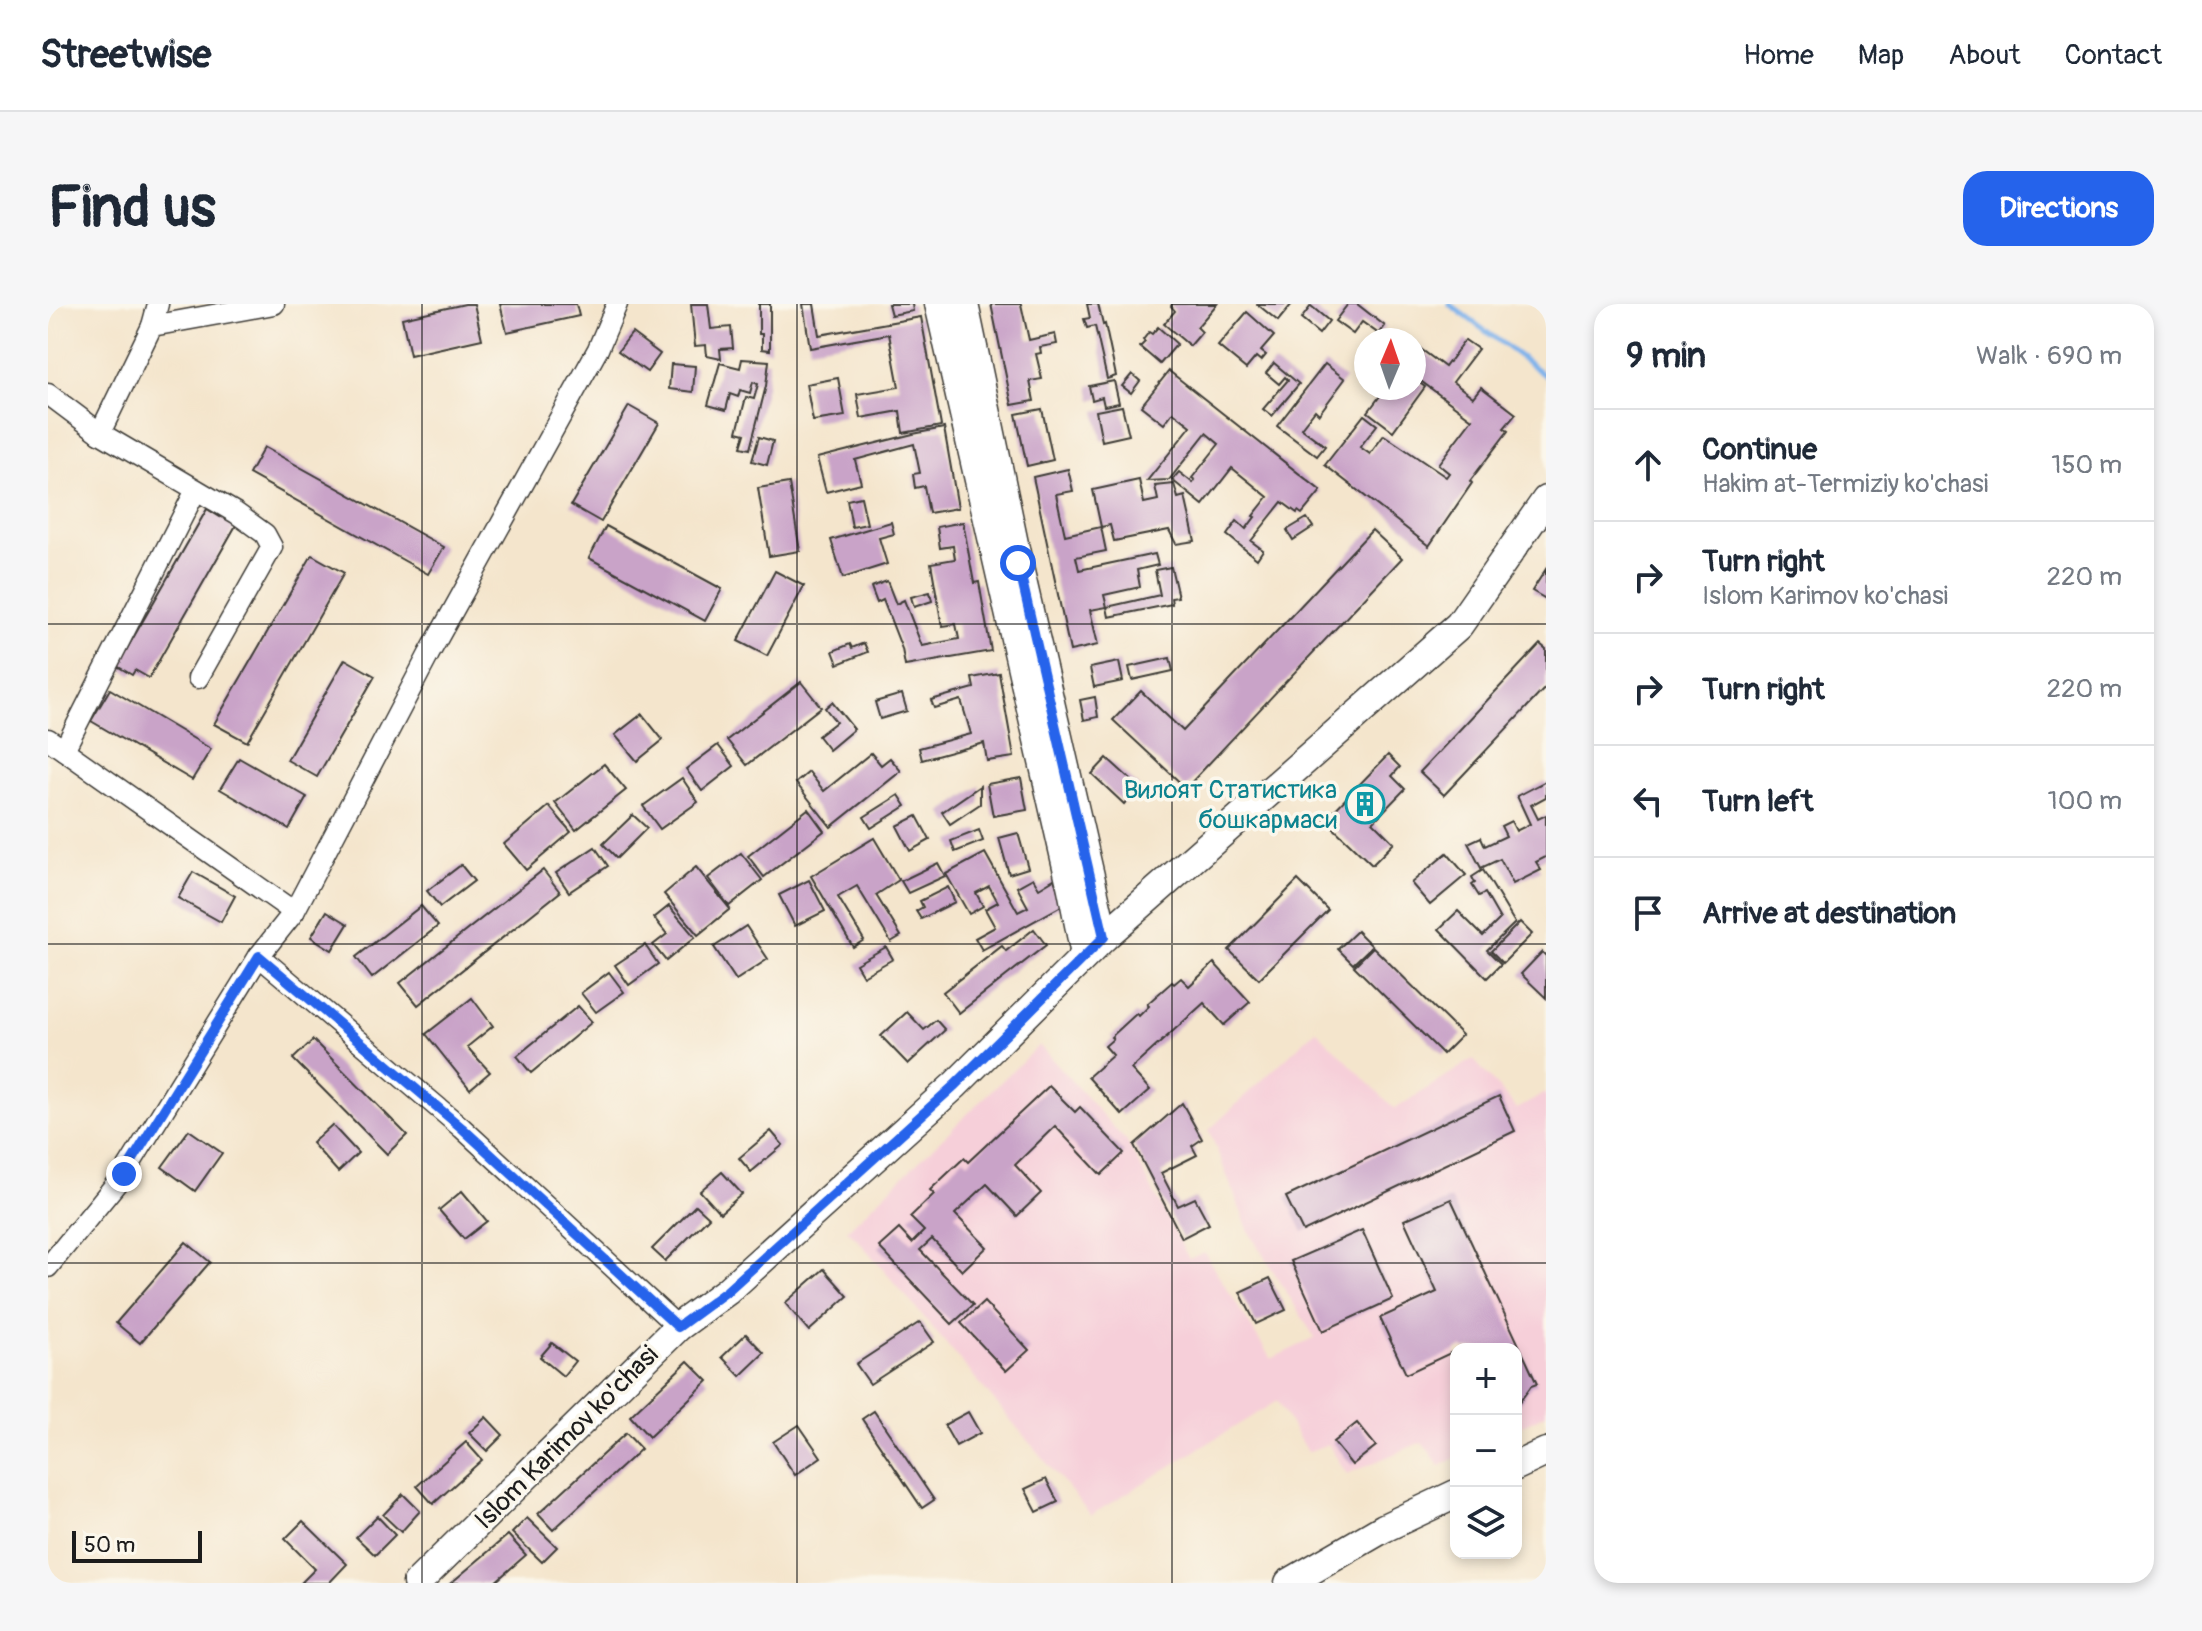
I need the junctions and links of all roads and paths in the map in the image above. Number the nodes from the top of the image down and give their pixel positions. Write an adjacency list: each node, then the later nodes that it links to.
1 (158, 304): 6 (street)
2 (274, 304): 6 (street)
3 (617, 304): 13 (street)
4 (939, 304): 14 (main road)
5 (964, 304): 14 (main road)
6 (152, 326): 8 (street)
7 (48, 394): 8 (street)
8 (100, 433): 9 (street)
9 (196, 490): 11 (street); 12 (street)
10 (1546, 500): 14 (main road, Islom Karimov ko'chasi)
11 (198, 678)
12 (56, 744): 13 (street)
13 (294, 912): 15 (street)
14 (1094, 946): 17 (main road, Islom Karimov ko'chasi)
15 (259, 956): 16 (street); 17 (street)
16 (48, 1267)
17 (678, 1327): 21 (main road, Islom Karimov ko'chasi)
18 (1546, 1452): 19 (main road)
19 (1522, 1463)
20 (1450, 1497): 22 (main road)
21 (417, 1583)
22 (1289, 1583)

